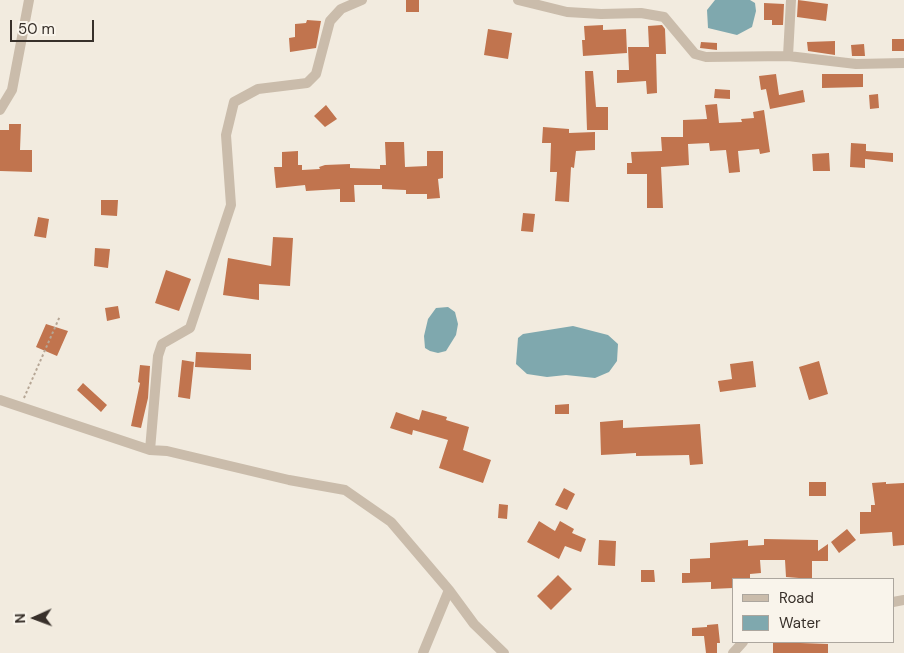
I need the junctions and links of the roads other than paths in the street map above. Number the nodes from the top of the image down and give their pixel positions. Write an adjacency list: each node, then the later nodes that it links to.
1 (29, 0): 7 (street)
2 (362, 0): 9 (street)
3 (518, 0): 5 (street)
4 (791, 0): 5 (street)
5 (788, 56): 6 (street)
6 (904, 63)
7 (0, 110)
8 (0, 400): 9 (street)
9 (150, 450): 10 (street)
10 (449, 590): 12 (street); 13 (street)
11 (742, 643): 14 (street)
12 (423, 653)
13 (504, 653)
14 (733, 653)

